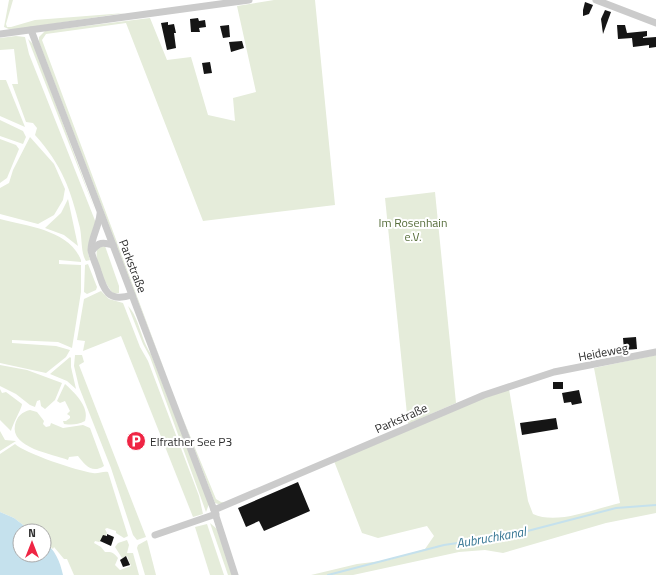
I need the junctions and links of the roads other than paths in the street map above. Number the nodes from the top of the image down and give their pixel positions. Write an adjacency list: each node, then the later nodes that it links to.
1 (249, 0): 4 (street)
2 (596, 0): 3 (street)
3 (656, 23)
4 (32, 30): 5 (street); 6 (street, Parkstraße)
5 (0, 34)
6 (100, 212): 7 (street, Parkstraße); 8 (street)
7 (113, 245): 8 (street); 9 (street, Parkstraße)
8 (91, 251): 9 (street)
9 (132, 294): 12 (street, Parkstraße)
10 (656, 352): 11 (street, Heideweg)
11 (554, 372): 12 (street, Parkstraße)
12 (215, 512): 13 (street); 14 (street, Parkstraße)
13 (155, 535)
14 (235, 575)

